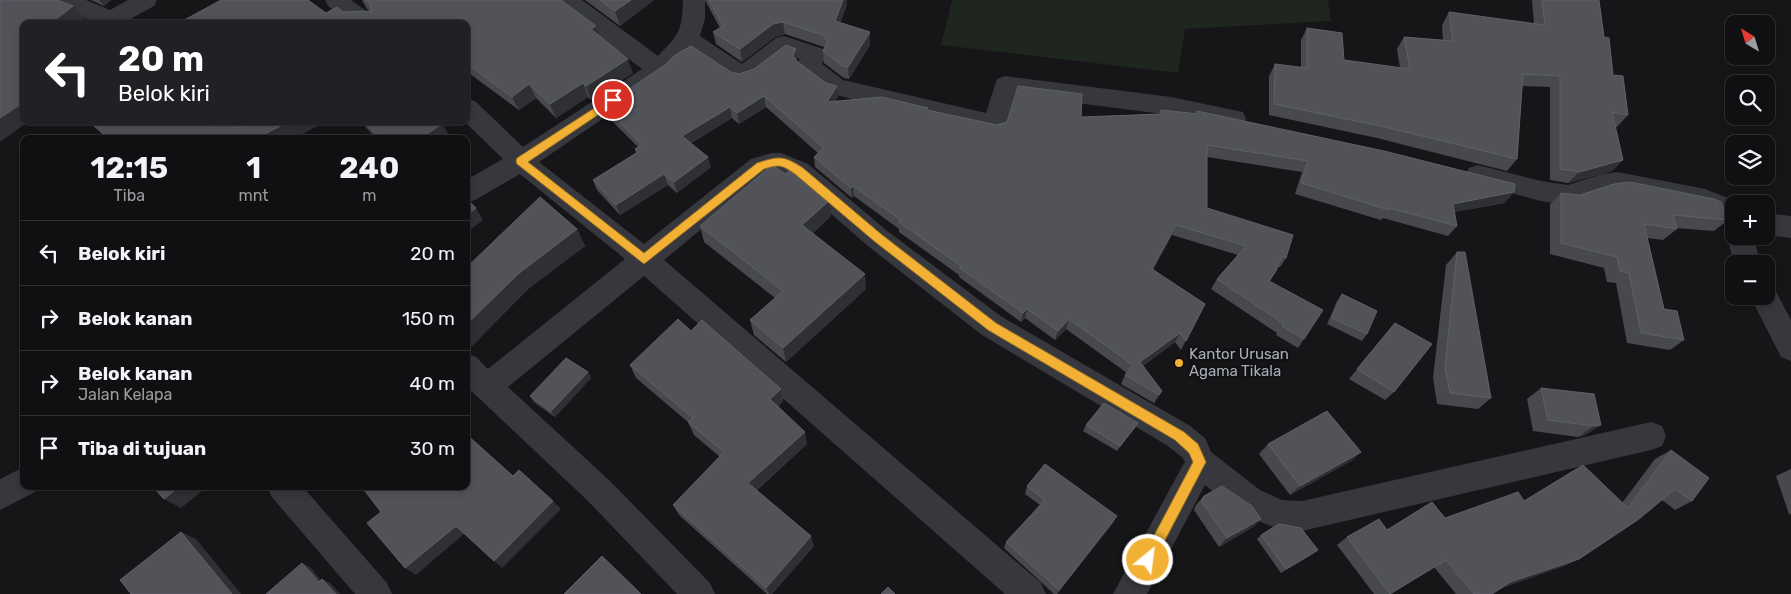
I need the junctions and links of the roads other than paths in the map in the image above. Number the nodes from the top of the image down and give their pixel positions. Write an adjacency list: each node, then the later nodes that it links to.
1 (64, 0): 6 (street)
2 (146, 0): 7 (street)
3 (336, 0): 8 (street)
4 (567, 0): 10 (street)
5 (694, 0): 9 (street)
6 (109, 20)
7 (116, 20)
8 (363, 20)
9 (688, 39): 10 (street); 12 (street)
10 (659, 69): 15 (street)
11 (470, 112): 15 (street)
12 (1256, 124)
13 (223, 125): 14 (street)
14 (234, 135)
15 (521, 161): 17 (street); 21 (street)
16 (1454, 170): 18 (street)
17 (470, 191)
18 (1725, 208)
19 (1775, 225): 20 (street)
20 (1791, 227)
21 (644, 260): 25 (street); 27 (street); 33 (street)
22 (1769, 305): 23 (street)
23 (1791, 348)
24 (470, 370): 25 (street)
25 (487, 387): 32 (street)
26 (1652, 436): 27 (street)
27 (1200, 462): 34 (street)
28 (20, 484): 30 (street)
29 (285, 490): 31 (street)
30 (0, 495)
31 (376, 594)
32 (699, 594)
33 (1030, 594)
34 (1129, 594)

